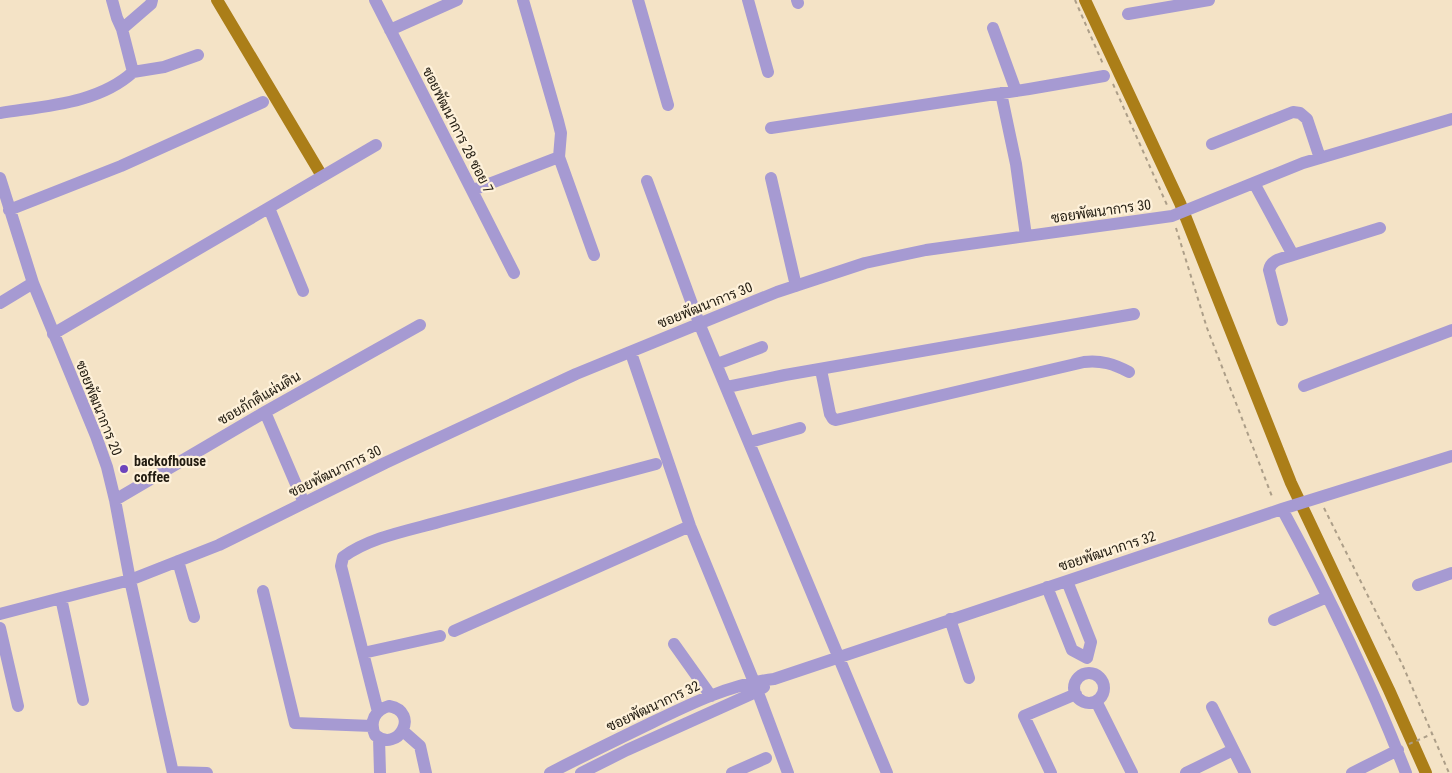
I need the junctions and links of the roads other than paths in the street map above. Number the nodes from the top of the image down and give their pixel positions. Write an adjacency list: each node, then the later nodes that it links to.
1 (112, 0): 11 (street)
2 (152, 0): 11 (street)
3 (375, 0): 12 (street, ซอยพัฒนาการ 28 ซอย 7)
4 (457, 0): 12 (street)
5 (523, 0): 26 (street)
6 (638, 0): 20 (street)
7 (748, 0): 15 (street)
8 (1209, 0): 9 (street)
9 (1128, 14)
10 (993, 28): 17 (street)
11 (122, 29): 14 (street)
12 (390, 30): 32 (street, ซอยพัฒนาการ 28 ซอย 7)
13 (198, 55): 14 (street)
14 (133, 72): 21 (street)
15 (768, 72)
16 (1106, 73): 17 (street)
17 (1016, 90): 18 (street)
18 (1001, 93): 23 (street); 36 (street)
19 (263, 102): 34 (street)
20 (668, 105)
21 (0, 113)
22 (1452, 119): 27 (street, ซอยพัฒนาการ 30)
23 (771, 128)
24 (1212, 144): 27 (street)
25 (376, 145): 33 (street)
26 (559, 157): 32 (street); 38 (street)
27 (1320, 158): 31 (street, ซอยพัฒนาการ 30)
28 (0, 178): 34 (street, ซอยพัฒนาการ 20)
29 (771, 178): 41 (street)
30 (647, 181): 46 (street)
31 (1254, 184): 36 (street, ซอยพัฒนาการ 30); 37 (street)
32 (473, 190): 39 (street, ซอยพัฒนาการ 28 ซอย 7)
33 (269, 208): 42 (street); 49 (street)
34 (9, 210): 40 (street, ซอยพัฒนาการ 20)
35 (1380, 228): 37 (street)
36 (1026, 236): 41 (street, ซอยพัฒนาการ 30)
37 (1293, 255): 45 (street)
38 (594, 256)
39 (514, 273)
40 (33, 283): 43 (street); 49 (street, ซอยพัฒนาการ 20)
41 (796, 286): 46 (street, ซอยพัฒนาการ 30)
42 (303, 291)
43 (0, 303)
44 (1134, 314): 53 (street)
45 (1282, 320)
46 (699, 323): 51 (street, ซอยพัฒนาการ 30); 52 (street)
47 (420, 325): 57 (street, ซอยภักดีแผ่นดิน)
48 (1452, 330): 55 (street)
49 (53, 334): 62 (street, ซอยพัฒนาการ 20)
50 (762, 346): 52 (street)
51 (631, 353): 63 (street, ซอยพัฒนาการ 30); 65 (street)
52 (717, 364): 56 (street)
53 (821, 370): 54 (street); 56 (street)
54 (1129, 372)
55 (1304, 386)
56 (726, 387): 59 (street)
57 (265, 412): 62 (street, ซอยภักดีแผ่นดิน); 63 (street)
58 (800, 428): 59 (street)
59 (750, 442): 84 (street)
60 (1452, 456): 64 (street, ซอยพัฒนาการ 32)
61 (656, 464): 83 (street)
62 (115, 500): 68 (street, ซอยพัฒนาการ 20)
63 (304, 503): 66 (street, ซอยพัฒนาการ 30)
64 (1282, 509): 69 (street, ซอยพัฒนาการ 32); 73 (street)
65 (690, 526): 80 (street); 88 (street)
66 (178, 561): 68 (street, ซอยพัฒนาการ 30); 76 (street)
67 (1452, 573): 70 (street)
68 (130, 580): 74 (street, ซอยพัฒนาการ 30); 104 (street, ซอยพัฒนาการ 20)
69 (1067, 581): 71 (street, ซอยพัฒนาการ 32); 85 (street)
70 (1418, 585)
71 (1047, 587): 77 (street, ซอยพัฒนาการ 32); 85 (street)
72 (263, 591): 96 (street)
73 (1327, 597): 78 (street); 100 (street)
74 (61, 598): 75 (street, ซอยพัฒนาการ 30); 91 (street)
75 (0, 614)
76 (194, 618)
77 (950, 619): 84 (street, ซอยพัฒนาการ 32); 87 (street)
78 (1274, 620)
79 (0, 628): 93 (street)
80 (454, 631)
81 (440, 636): 83 (street)
82 (674, 644): 90 (street)
83 (363, 653): 95 (street)
84 (840, 657): 88 (street, ซอยพัฒนาการ 32); 112 (street)
85 (1087, 658): 86 (street)
86 (1090, 673): 89 (street); 92 (street)
87 (969, 678)
88 (756, 686): 90 (street, ซอยพัฒนาการ 32); 101 (street, ซอยพัฒนาการ 32); 111 (street)
89 (1076, 694): 92 (street); 113 (street)
90 (711, 696): 99 (street, ซอยพัฒนาการ 32)
91 (83, 700)
92 (1096, 701): 114 (street)
93 (18, 706)
94 (1212, 707): 102 (street)
95 (378, 712): 96 (street); 97 (street)
96 (372, 726): 98 (street)
97 (403, 731): 98 (street); 107 (street)
98 (379, 738): 106 (street)
99 (620, 738): 101 (street); 108 (street, ซอยพัฒนาการ 32)
100 (1403, 747): 117 (street); 118 (street)
101 (627, 750): 109 (street, ซอยพัฒนาการ 32)
102 (1233, 750): 115 (street); 116 (street)
103 (766, 758): 110 (street)
104 (173, 772): 105 (street)
105 (207, 773)
106 (380, 773)
107 (426, 773)
108 (550, 773)
109 (580, 773)
110 (732, 773)
111 (788, 773)
112 (887, 773)
113 (1051, 773)
114 (1132, 773)
115 (1186, 773)
116 (1245, 773)
117 (1352, 773)
118 (1406, 773)

